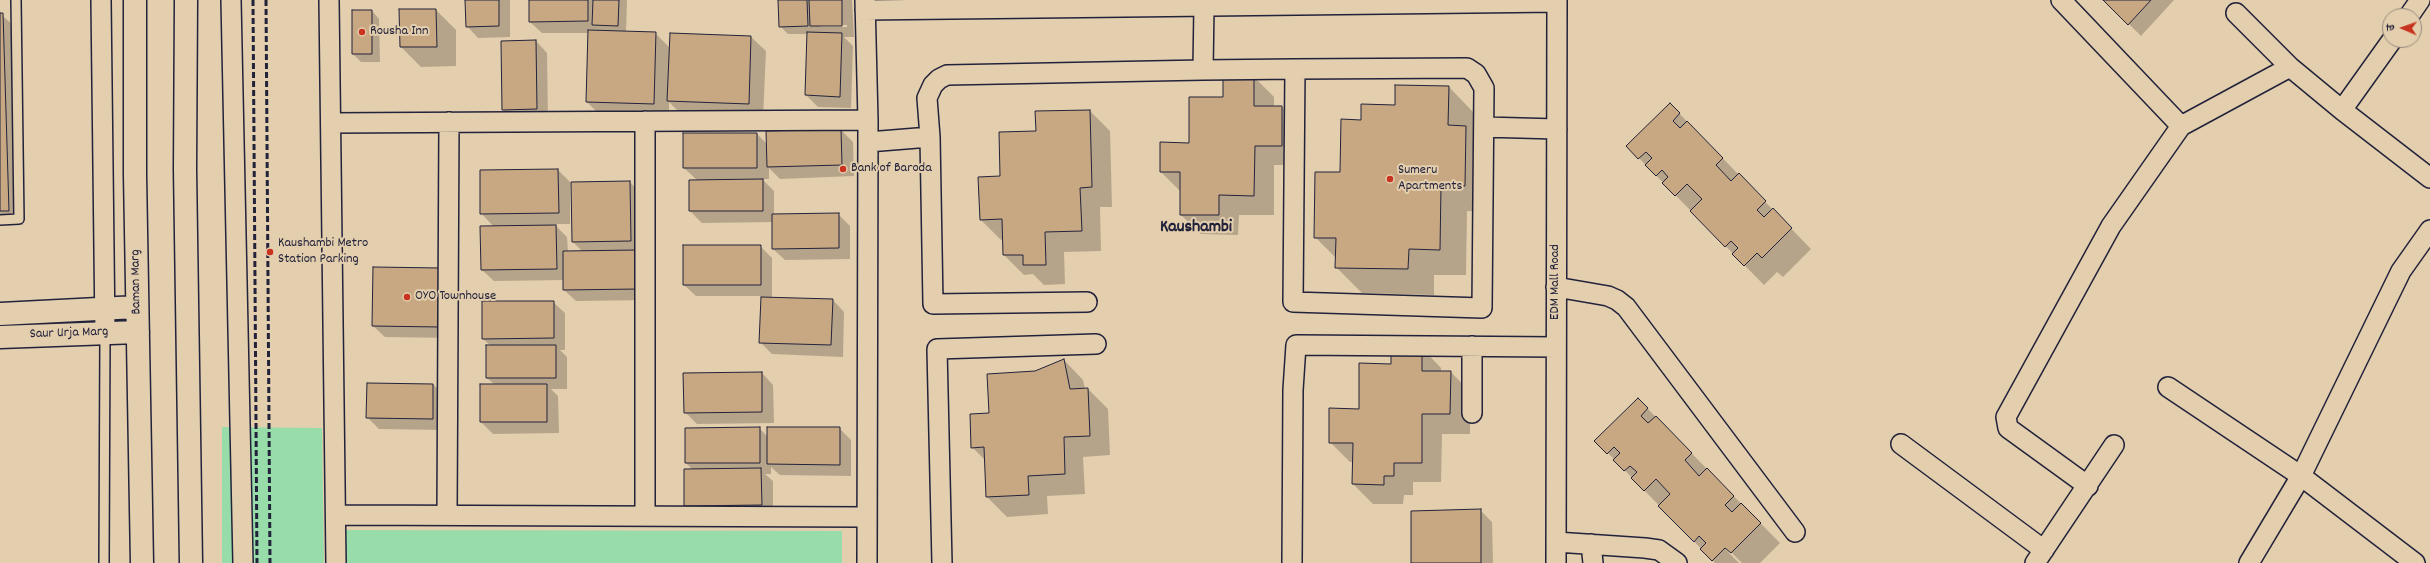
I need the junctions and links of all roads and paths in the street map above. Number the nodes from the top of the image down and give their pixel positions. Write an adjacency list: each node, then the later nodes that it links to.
1 (16, 0): 27 (lane)
2 (101, 0): 32 (street)
3 (135, 0): 31 (main road, Baman Marg)
4 (186, 0): 56 (main road)
5 (231, 0): 57 (street)
6 (329, 0): 20 (street)
7 (2061, 0): 21 (street)
8 (1557, 1): 10 (street); 23 (street, EDM Mall Road)
9 (865, 5): 10 (street); 17 (street)
10 (1204, 6): 14 (street)
11 (2236, 13): 13 (street)
12 (2386, 48): 16 (street)
13 (2290, 67): 16 (street); 21 (street)
14 (1203, 70): 15 (street); 24 (street)
15 (1295, 70): 22 (street); 22 (street)
16 (2342, 110): 26 (street)
17 (868, 120): 18 (street); 25 (street)
18 (645, 121): 19 (street); 48 (street)
19 (450, 122): 20 (street); 47 (street)
20 (331, 123): 46 (street)
21 (2181, 126): 45 (street)
22 (1484, 127): 23 (street)
23 (1557, 129): 29 (street, EDM Mall Road)
24 (930, 137): 25 (street); 30 (street)
25 (868, 142): 49 (street)
26 (2430, 178)
27 (0, 220)
28 (2430, 230): 44 (street)
29 (1556, 287): 39 (street, EDM Mall Road); 50 (street)
30 (1087, 302)
31 (137, 308): 32 (main road, Saur Urja Marg); 34 (main road, Baman Marg)
32 (104, 309): 33 (main road, Saur Urja Marg); 35 (street)
33 (0, 314)
34 (138, 332): 35 (main road, Saur Urja Marg); 55 (main road, Baman Marg)
35 (104, 333): 36 (main road, Saur Urja Marg); 54 (lane)
36 (0, 337)
37 (1096, 344): 60 (street)
38 (1472, 346): 39 (street); 41 (street); 61 (street)
39 (1556, 347): 51 (street, EDM Mall Road)
40 (2168, 387): 44 (street)
41 (1472, 413)
42 (1901, 444): 53 (street)
43 (2114, 445): 45 (street)
44 (2301, 476): 65 (street); 66 (street)
45 (2088, 486): 53 (street)
46 (336, 515): 47 (street); 58 (street)
47 (447, 515): 48 (street)
48 (645, 516): 49 (street)
49 (867, 517): 59 (street)
50 (1795, 532)
51 (1556, 542): 52 (street); 62 (street, EDM Mall Road)
52 (1591, 544): 63 (street); 64 (street)
53 (2039, 556)
54 (104, 563)
55 (142, 563)
56 (191, 563)
57 (243, 563)
58 (336, 563)
59 (867, 563)
60 (942, 563)
61 (1292, 563)
62 (1556, 563)
63 (1593, 563)
64 (1677, 563)
65 (2249, 563)
66 (2415, 563)

